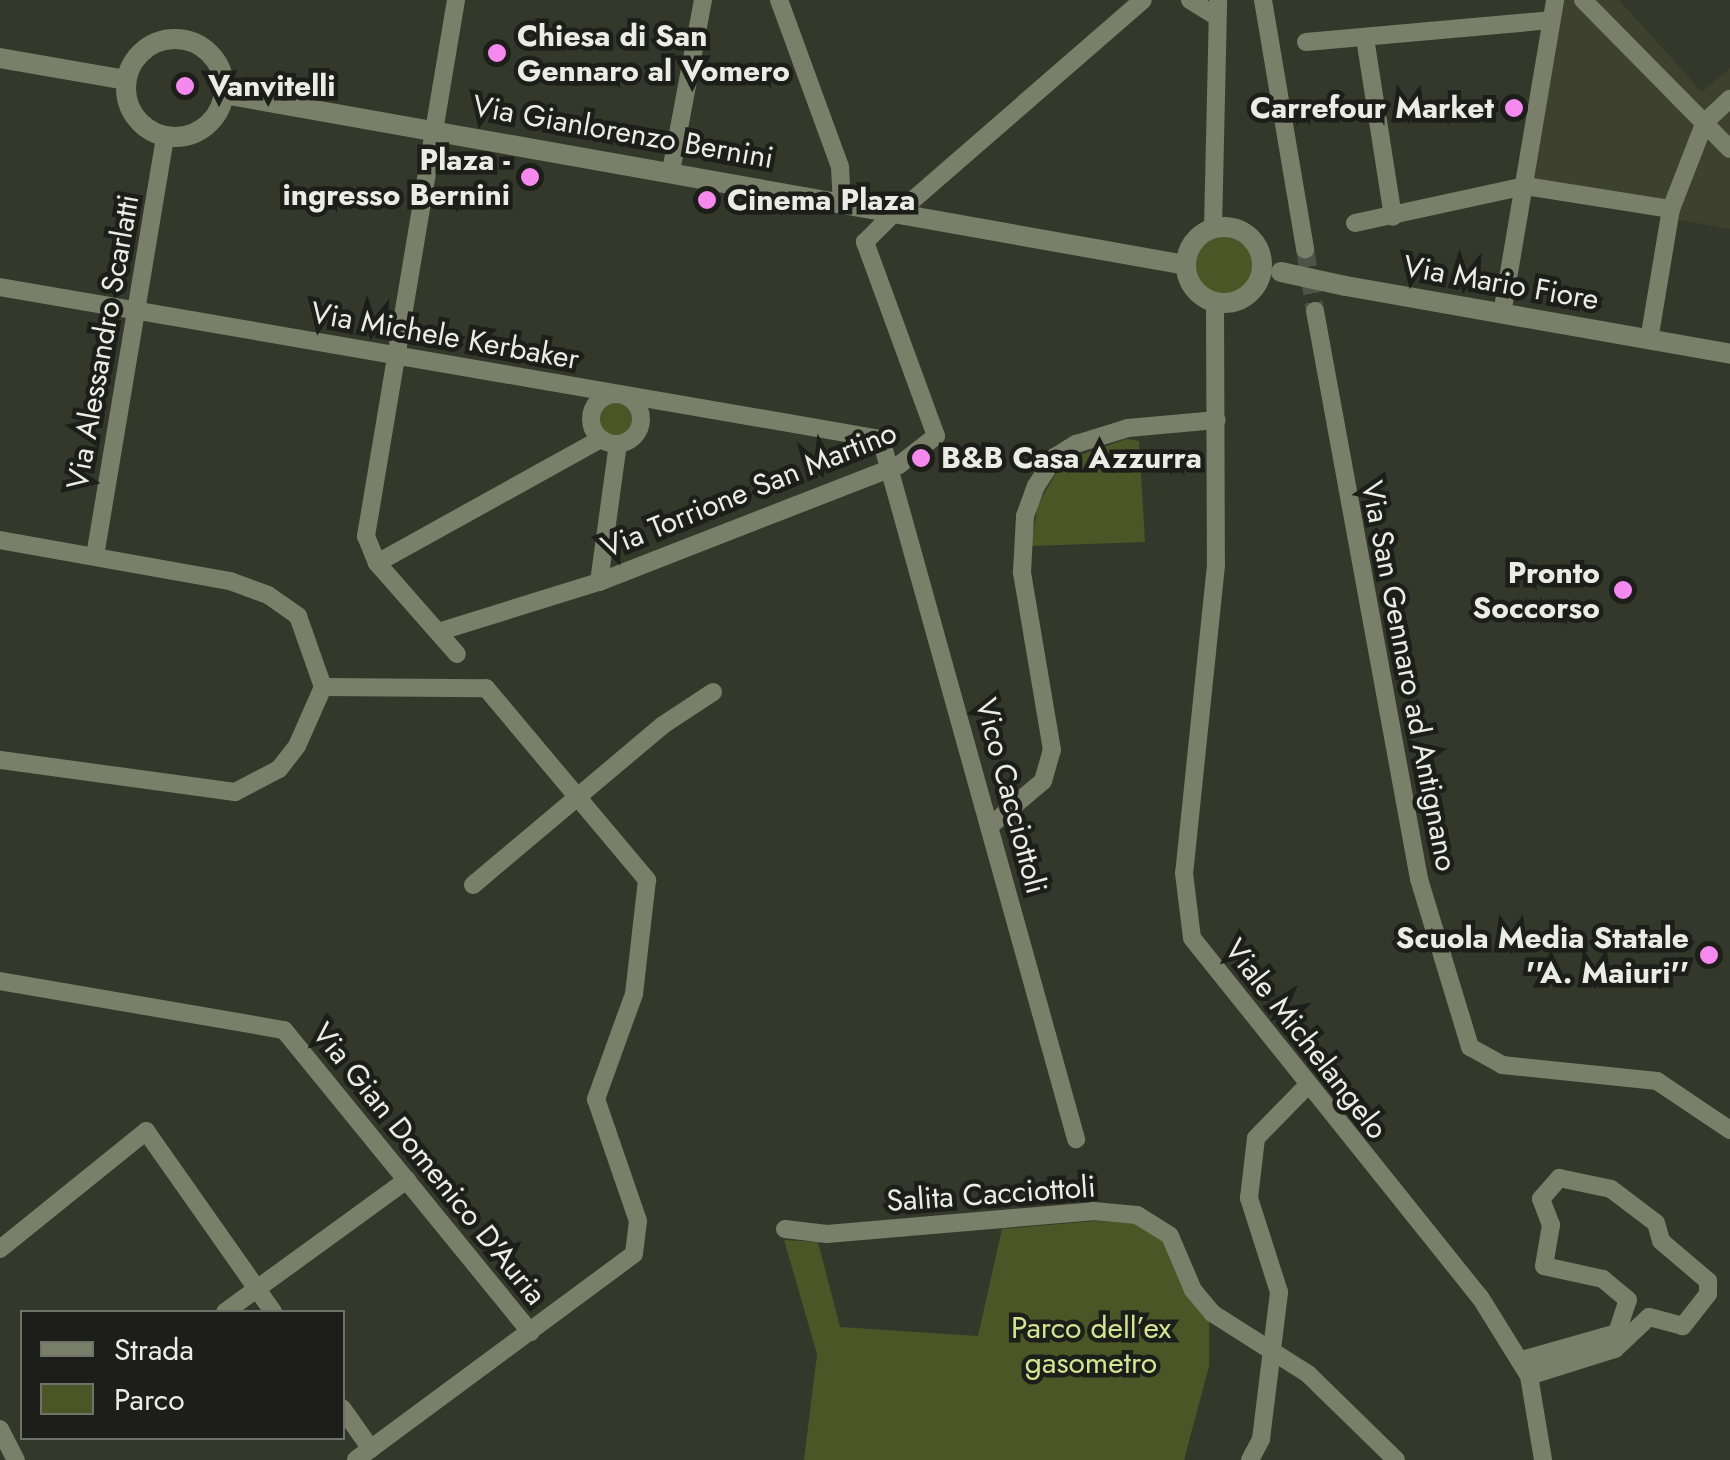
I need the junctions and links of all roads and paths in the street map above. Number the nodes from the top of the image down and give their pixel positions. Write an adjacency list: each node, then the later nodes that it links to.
1 (456, 0): 18 (street)
2 (704, 0): 21 (street)
3 (779, 0): 23 (street)
4 (1143, 0): 25 (street)
5 (1190, 0): 9 (street)
6 (1263, 0): 29 (street)
7 (1555, 0): 10 (street)
8 (1583, 0): 17 (street)
9 (1216, 8): 28 (street)
10 (1551, 20): 11 (street); 22 (street)
11 (1365, 38): 12 (street); 26 (street)
12 (1306, 42)
13 (0, 58): 14 (street)
14 (126, 80): 15 (street); 19 (street)
15 (224, 94): 18 (street, Via Gianlorenzo Bernini); 19 (street)
16 (1730, 99): 17 (street)
17 (1705, 122): 20 (street); 24 (street)
18 (434, 128): 21 (street, Via Gianlorenzo Bernini); 39 (street)
19 (165, 137): 34 (street, Via Alessandro Scarlatti)
20 (1730, 149)
21 (671, 171): 23 (street, Via Gianlorenzo Bernini)
22 (1525, 186): 24 (street); 26 (street); 36 (street)
23 (842, 202): 25 (street, Via Gianlorenzo Bernini)
24 (1671, 209): 37 (street)
25 (897, 212): 30 (street, Via Gianlorenzo Bernini); 44 (street, Via Torrione San Martino)
26 (1394, 216): 27 (street)
27 (1355, 223)
28 (1214, 228): 30 (street); 31 (street)
29 (1305, 249)
30 (1186, 264): 33 (street)
31 (1272, 270): 33 (street); 36 (street, Via Mario Fiore, bridge)
32 (0, 286): 34 (street, Via Michele Kerbaker)
33 (1215, 302): 41 (street, Viale Michelangelo)
34 (136, 311): 39 (street, Via Michele Kerbaker); 46 (street, Via Alessandro Scarlatti)
35 (1315, 311): 59 (street, Via San Gennaro ad Antignano)
36 (1502, 314): 37 (street, Via Mario Fiore)
37 (1648, 340): 38 (street, Via Mario Fiore)
38 (1730, 354)
39 (397, 355): 40 (street, Via Michele Kerbaker); 47 (street)
40 (622, 394): 42 (street, Via Michele Kerbaker); 43 (street); 43 (street)
41 (1217, 420): 55 (street); 58 (street, Viale Michelangelo)
42 (882, 439): 44 (street, Vico Cacciottoli)
43 (609, 442): 47 (street); 48 (street)
44 (890, 468): 48 (street, Via Torrione San Martino); 55 (street, Vico Cacciottoli)
45 (0, 540): 46 (street)
46 (95, 556): 51 (street)
47 (377, 563): 49 (street)
48 (599, 582): 49 (street, Via Torrione San Martino)
49 (438, 632): 50 (street)
50 (457, 654)
51 (323, 687): 53 (street); 54 (street)
52 (713, 692): 54 (street)
53 (0, 760)
54 (577, 797): 56 (street); 67 (street)
55 (992, 824): 60 (street, Vico Cacciottoli)
56 (473, 885)
57 (1, 982): 61 (street, Via Gian Domenico D'Auria)
58 (1306, 1087): 68 (street); 69 (street, Viale Michelangelo)
59 (1730, 1130)
60 (1076, 1139)
61 (406, 1180): 64 (street); 67 (street, Via Gian Domenico D'Auria)
62 (785, 1229): 68 (street, Salita Cacciottoli)
63 (0, 1248): 64 (street)
64 (257, 1290): 65 (street); 66 (street)
65 (229, 1310)
66 (272, 1310)
67 (530, 1332): 72 (street)
68 (1272, 1348): 74 (street); 75 (street, Salita Cacciottoli)
69 (1526, 1368): 69 (street); 76 (street, Viale Michelangelo)
70 (345, 1414): 72 (street)
71 (0, 1429): 73 (street)
72 (364, 1454)
73 (16, 1460)
74 (1250, 1460)
75 (1396, 1460)
76 (1543, 1460)

